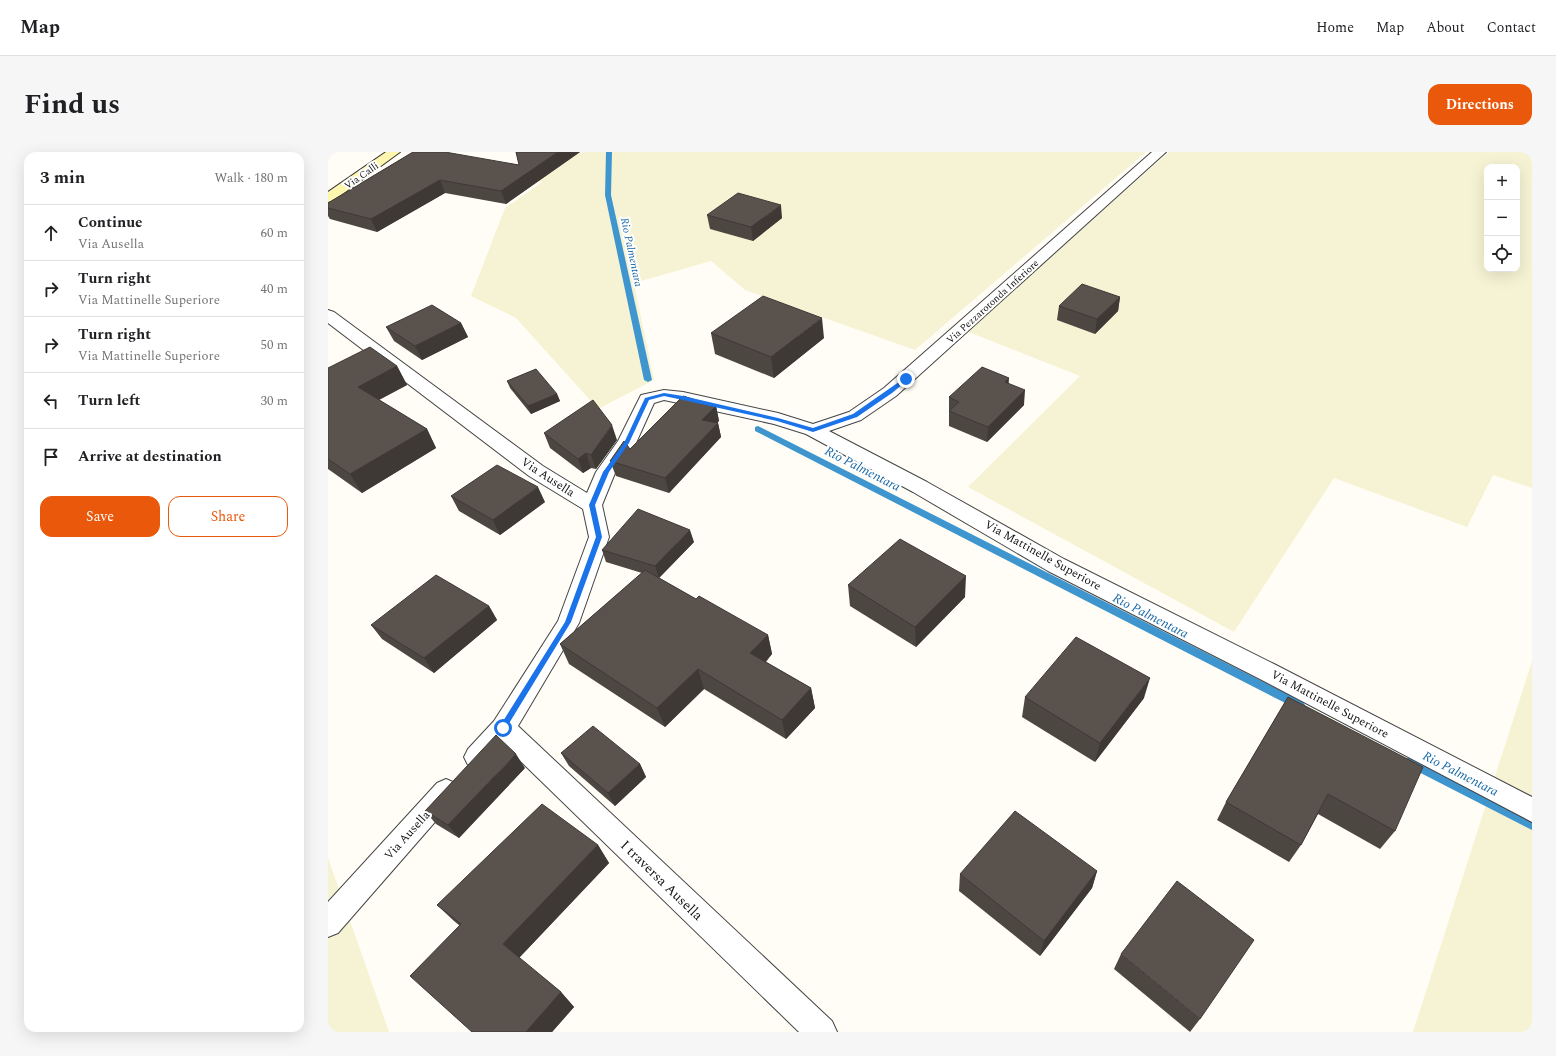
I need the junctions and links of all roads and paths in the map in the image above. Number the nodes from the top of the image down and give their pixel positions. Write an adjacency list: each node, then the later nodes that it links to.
1 (394, 152): 3 (main road, Via Calli)
2 (1160, 152): 5 (street, Via Pezzarotonda Inferiore)
3 (328, 198)
4 (328, 315): 6 (street, Via Ausella)
5 (813, 430): 6 (street, Via Mattinelle Superiore); 8 (street, Via Mattinelle Superiore)
6 (592, 505): 7 (street, Via Ausella)
7 (503, 728): 9 (street, Via Ausella); 10 (street, I traversa Ausella)
8 (1532, 810)
9 (328, 923)
10 (821, 1032)

